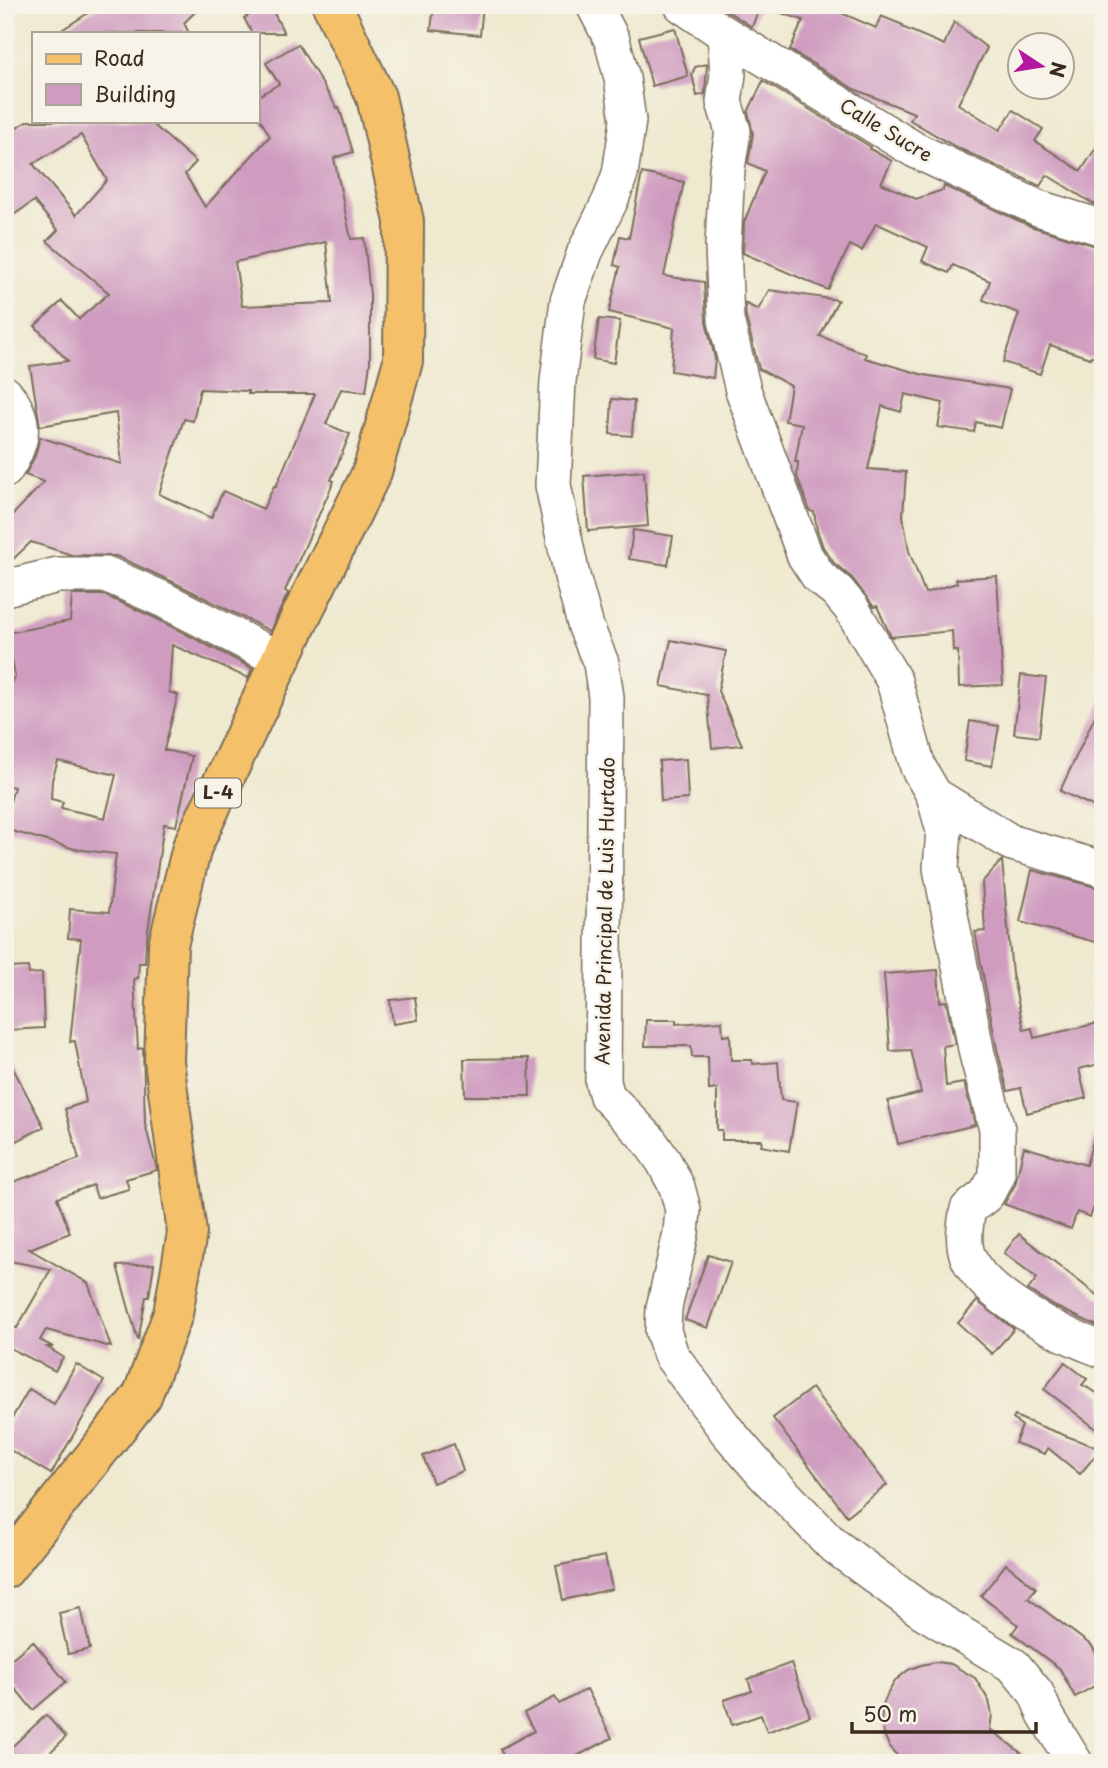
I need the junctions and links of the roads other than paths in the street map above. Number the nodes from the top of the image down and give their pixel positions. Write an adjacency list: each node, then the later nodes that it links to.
1 (332, 5): 9 (main road, L-4)
2 (594, 5): 14 (street, Avenida Principal de Luis Hurtado)
3 (682, 5): 4 (street, Calle Sucre)
4 (725, 34): 5 (street, Calle Sucre); 10 (street)
5 (1103, 228)
6 (5, 394): 7 (street)
7 (5, 470)
8 (5, 588): 9 (street)
9 (281, 660): 13 (main road, L-4)
10 (934, 795): 11 (street); 12 (street)
11 (1103, 869)
12 (1103, 1350)
13 (5, 1569)
14 (1074, 1763)

